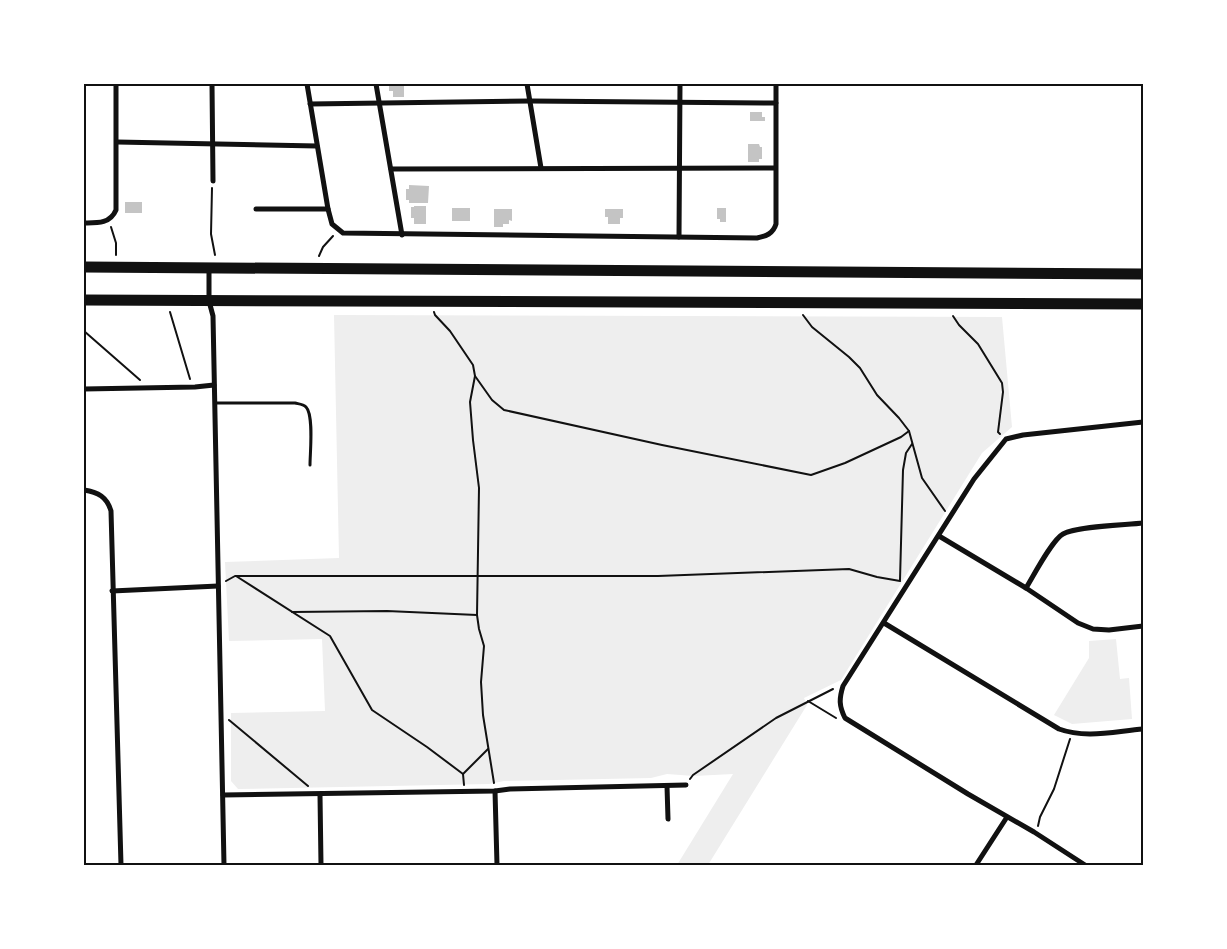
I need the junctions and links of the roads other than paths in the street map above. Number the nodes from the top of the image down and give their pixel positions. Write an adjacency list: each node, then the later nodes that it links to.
1 (116, 84): 13 (street)
2 (212, 84): 14 (street)
3 (306, 84): 11 (street)
4 (376, 84): 12 (street)
5 (527, 84): 8 (street)
6 (680, 84): 9 (street)
7 (776, 84): 10 (street)
8 (530, 101): 9 (street); 12 (street); 16 (street)
9 (680, 102): 10 (street); 17 (street)
10 (776, 103): 18 (street)
11 (310, 104): 12 (street); 15 (street)
12 (380, 104): 19 (street)
13 (117, 142): 14 (street); 23 (street)
14 (213, 144): 15 (street); 20 (street)
15 (317, 146): 22 (street)
16 (541, 168): 17 (street); 19 (street)
17 (680, 168): 18 (street); 25 (street)
18 (776, 168): 25 (street)
19 (391, 169): 24 (street)
20 (212, 181)
21 (256, 209): 22 (street)
22 (328, 209): 24 (street)
23 (84, 223)
24 (402, 234): 25 (street)
25 (679, 237)
26 (84, 267): 27 (main road)
27 (209, 268): 28 (main road); 30 (street)
28 (1143, 274)
29 (84, 300): 30 (main road)
30 (209, 301): 31 (main road); 32 (street)
31 (1143, 304)
32 (214, 385): 33 (street); 34 (street)
33 (84, 389)
34 (214, 402): 36 (lane); 40 (street)
35 (1143, 422): 39 (street)
36 (310, 466)
37 (84, 490): 42 (street)
38 (1143, 524): 41 (street)
39 (939, 536): 41 (street); 43 (street)
40 (218, 586): 42 (street); 49 (street)
41 (1026, 588): 44 (street)
42 (112, 591): 53 (street)
43 (884, 623): 45 (street); 51 (street)
44 (1143, 626)
45 (1143, 729)
46 (686, 785): 47 (street)
47 (667, 786): 48 (street); 52 (street)
48 (495, 791): 50 (street); 56 (street)
49 (223, 795): 50 (street); 54 (street)
50 (320, 795): 55 (street)
51 (1007, 817): 57 (street); 58 (street)
52 (668, 819)
53 (122, 865)
54 (224, 865)
55 (321, 865)
56 (497, 865)
57 (976, 865)
58 (1085, 865)

